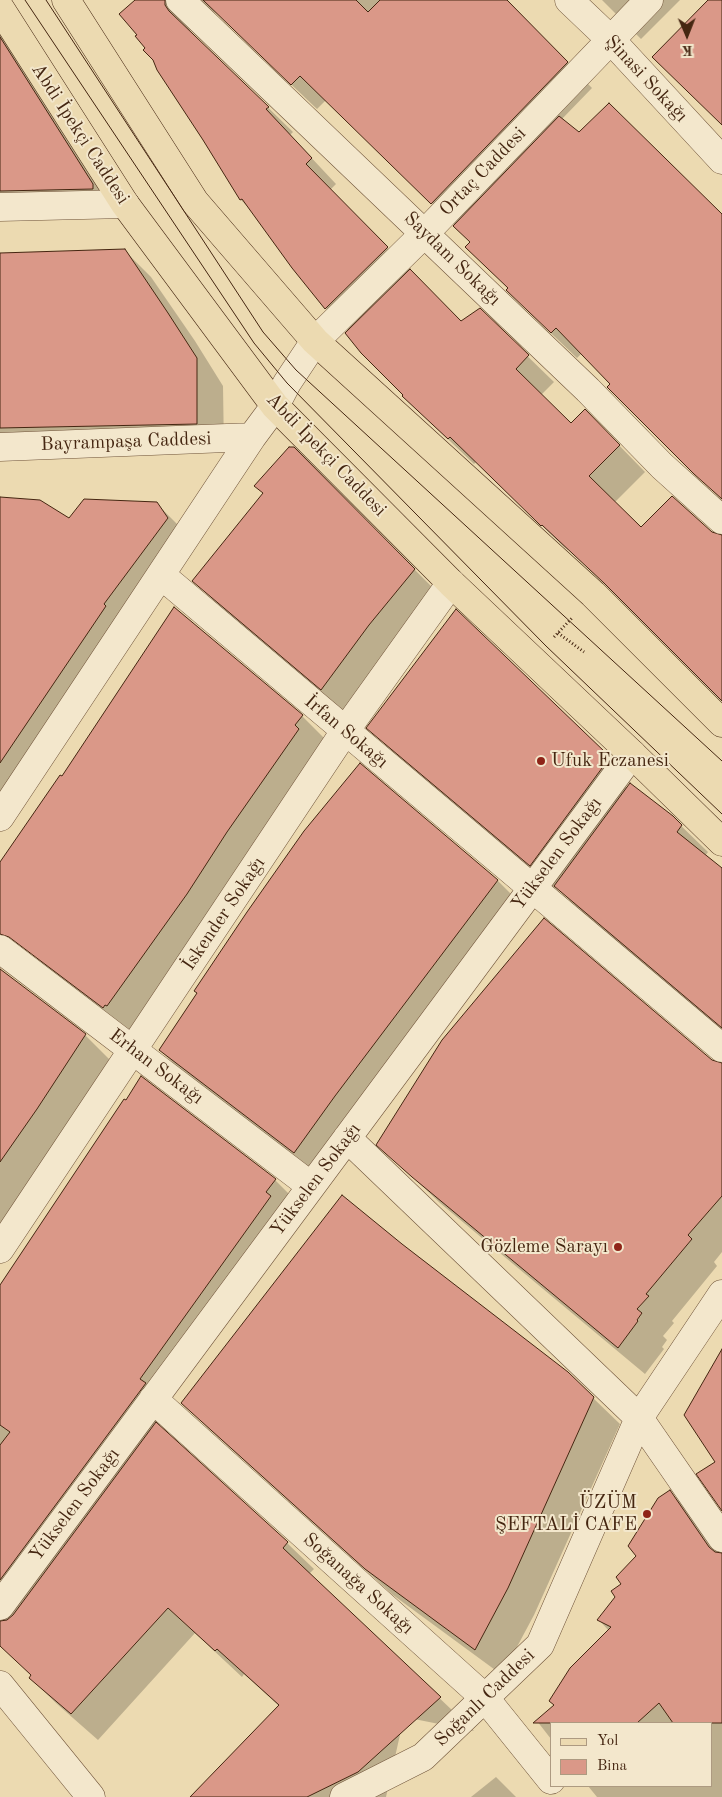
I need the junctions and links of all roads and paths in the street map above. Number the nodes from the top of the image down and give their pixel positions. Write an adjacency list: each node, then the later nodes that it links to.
1 (66, 0): 11 (main road)
2 (180, 0): 10 (street, Saydam Sokağı)
3 (569, 0): 6 (street, Şinasi Sokağı)
4 (650, 0): 6 (street, Ortaç Caddesi)
5 (0, 8): 8 (main road, Abdi İpekçi Caddesi)
6 (610, 40): 7 (street, Şinasi Sokağı); 10 (street, Ortaç Caddesi)
7 (722, 160)
8 (125, 204): 9 (street); 12 (main road, Abdi İpekçi Caddesi)
9 (0, 207)
10 (424, 233): 11 (street, Ortaç Caddesi); 15 (street, Saydam Sokağı)
11 (315, 341): 12 (street, Ortaç Caddesi); 18 (main road)
12 (275, 406): 13 (street, Ortaç Caddesi); 17 (main road, Abdi İpekçi Caddesi)
13 (252, 437): 14 (street, Bayrampaşa Caddesi); 16 (street, Ortaç Caddesi)
14 (0, 447)
15 (722, 520)
16 (161, 575): 23 (street, İrfan Sokağı); 25 (street, Ortaç Caddesi)
17 (452, 583): 21 (main road, Abdi İpekçi Caddesi); 23 (street, İskender Sokağı)
18 (593, 594): 19 (path); 22 (main road)
19 (558, 633): 20 (path); 21 (path)
20 (584, 652)
21 (533, 659): 24 (main road, Abdi İpekçi Caddesi)
22 (722, 723)
23 (345, 731): 27 (street, İrfan Sokağı); 30 (street, İskender Sokağı)
24 (632, 754): 26 (main road, Abdi İpekçi Caddesi); 27 (street, Yükselen Sokağı)
25 (0, 817)
26 (722, 842)
27 (532, 888): 29 (street, İrfan Sokağı); 31 (street, Yükselen Sokağı)
28 (0, 949): 30 (street, Erhan Sokağı)
29 (722, 1048)
30 (134, 1050): 32 (street, Erhan Sokağı); 33 (street, İskender Sokağı)
31 (347, 1138): 32 (street, Yükselen Sokağı); 36 (street)
32 (311, 1186): 35 (street, Yükselen Sokağı)
33 (0, 1248)
34 (722, 1294): 36 (street, Soğanlı Caddesi)
35 (153, 1399): 38 (street, Yükselen Sokağı); 40 (street, Soğanağa Sokağı)
36 (639, 1418): 37 (street); 40 (street, Soğanlı Caddesi)
37 (722, 1538)
38 (0, 1606)
39 (0, 1684): 44 (street)
40 (485, 1698): 41 (street, Soğanağa Sokağı); 43 (street, Soğanlı Caddesi)
41 (550, 1779)
42 (557, 1787): 46 (street)
43 (377, 1789): 45 (street, Soğanlı Caddesi)
44 (91, 1797)
45 (344, 1797)
46 (565, 1797)

